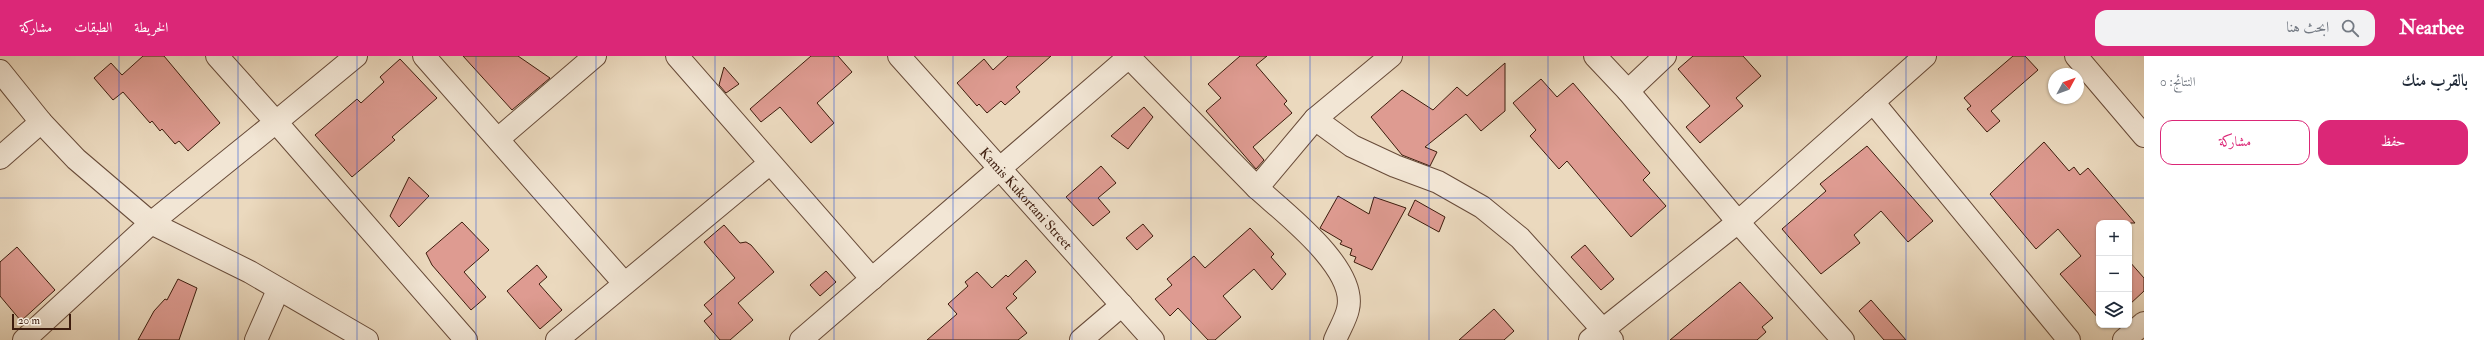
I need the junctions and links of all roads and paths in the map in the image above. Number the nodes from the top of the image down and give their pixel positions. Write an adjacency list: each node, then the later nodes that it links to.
1 (217, 56): 18 (street)
2 (356, 56): 18 (street)
3 (424, 56): 20 (street)
4 (595, 56): 20 (street)
5 (677, 56): 22 (street)
6 (899, 56): 23 (street, Kamis Kukortani Street)
7 (1130, 56): 23 (street); 24 (street)
8 (1391, 56): 16 (street)
9 (1595, 56): 14 (street)
10 (1665, 56): 14 (street)
11 (1925, 56): 15 (street)
12 (2076, 56): 19 (street)
13 (0, 72): 17 (street)
14 (1628, 91): 25 (street)
15 (1873, 102): 25 (street); 43 (street)
16 (1315, 119): 24 (street); 32 (street)
17 (41, 122): 21 (street); 26 (street)
18 (276, 122): 26 (street); 36 (street)
19 (2144, 136)
20 (498, 139): 28 (street)
21 (0, 158)
22 (770, 164): 27 (street); 28 (street)
23 (1001, 169): 27 (street); 30 (street, Kamis Kukortani Street)
24 (1257, 188): 41 (street)
25 (1738, 222): 32 (street); 42 (street)
26 (151, 223): 29 (street); 33 (street)
27 (872, 279): 38 (street)
28 (624, 283): 37 (street)
29 (278, 290): 34 (street); 35 (street)
30 (1122, 305): 39 (street); 40 (street, Kamis Kukortani Street)
31 (2144, 323): 44 (street)
32 (1601, 336)
33 (24, 340)
34 (256, 340)
35 (367, 340)
36 (466, 340)
37 (557, 340)
38 (801, 340)
39 (1081, 340)
40 (1153, 340)
41 (1335, 340)
42 (1843, 340)
43 (2069, 340)
44 (2124, 340)

